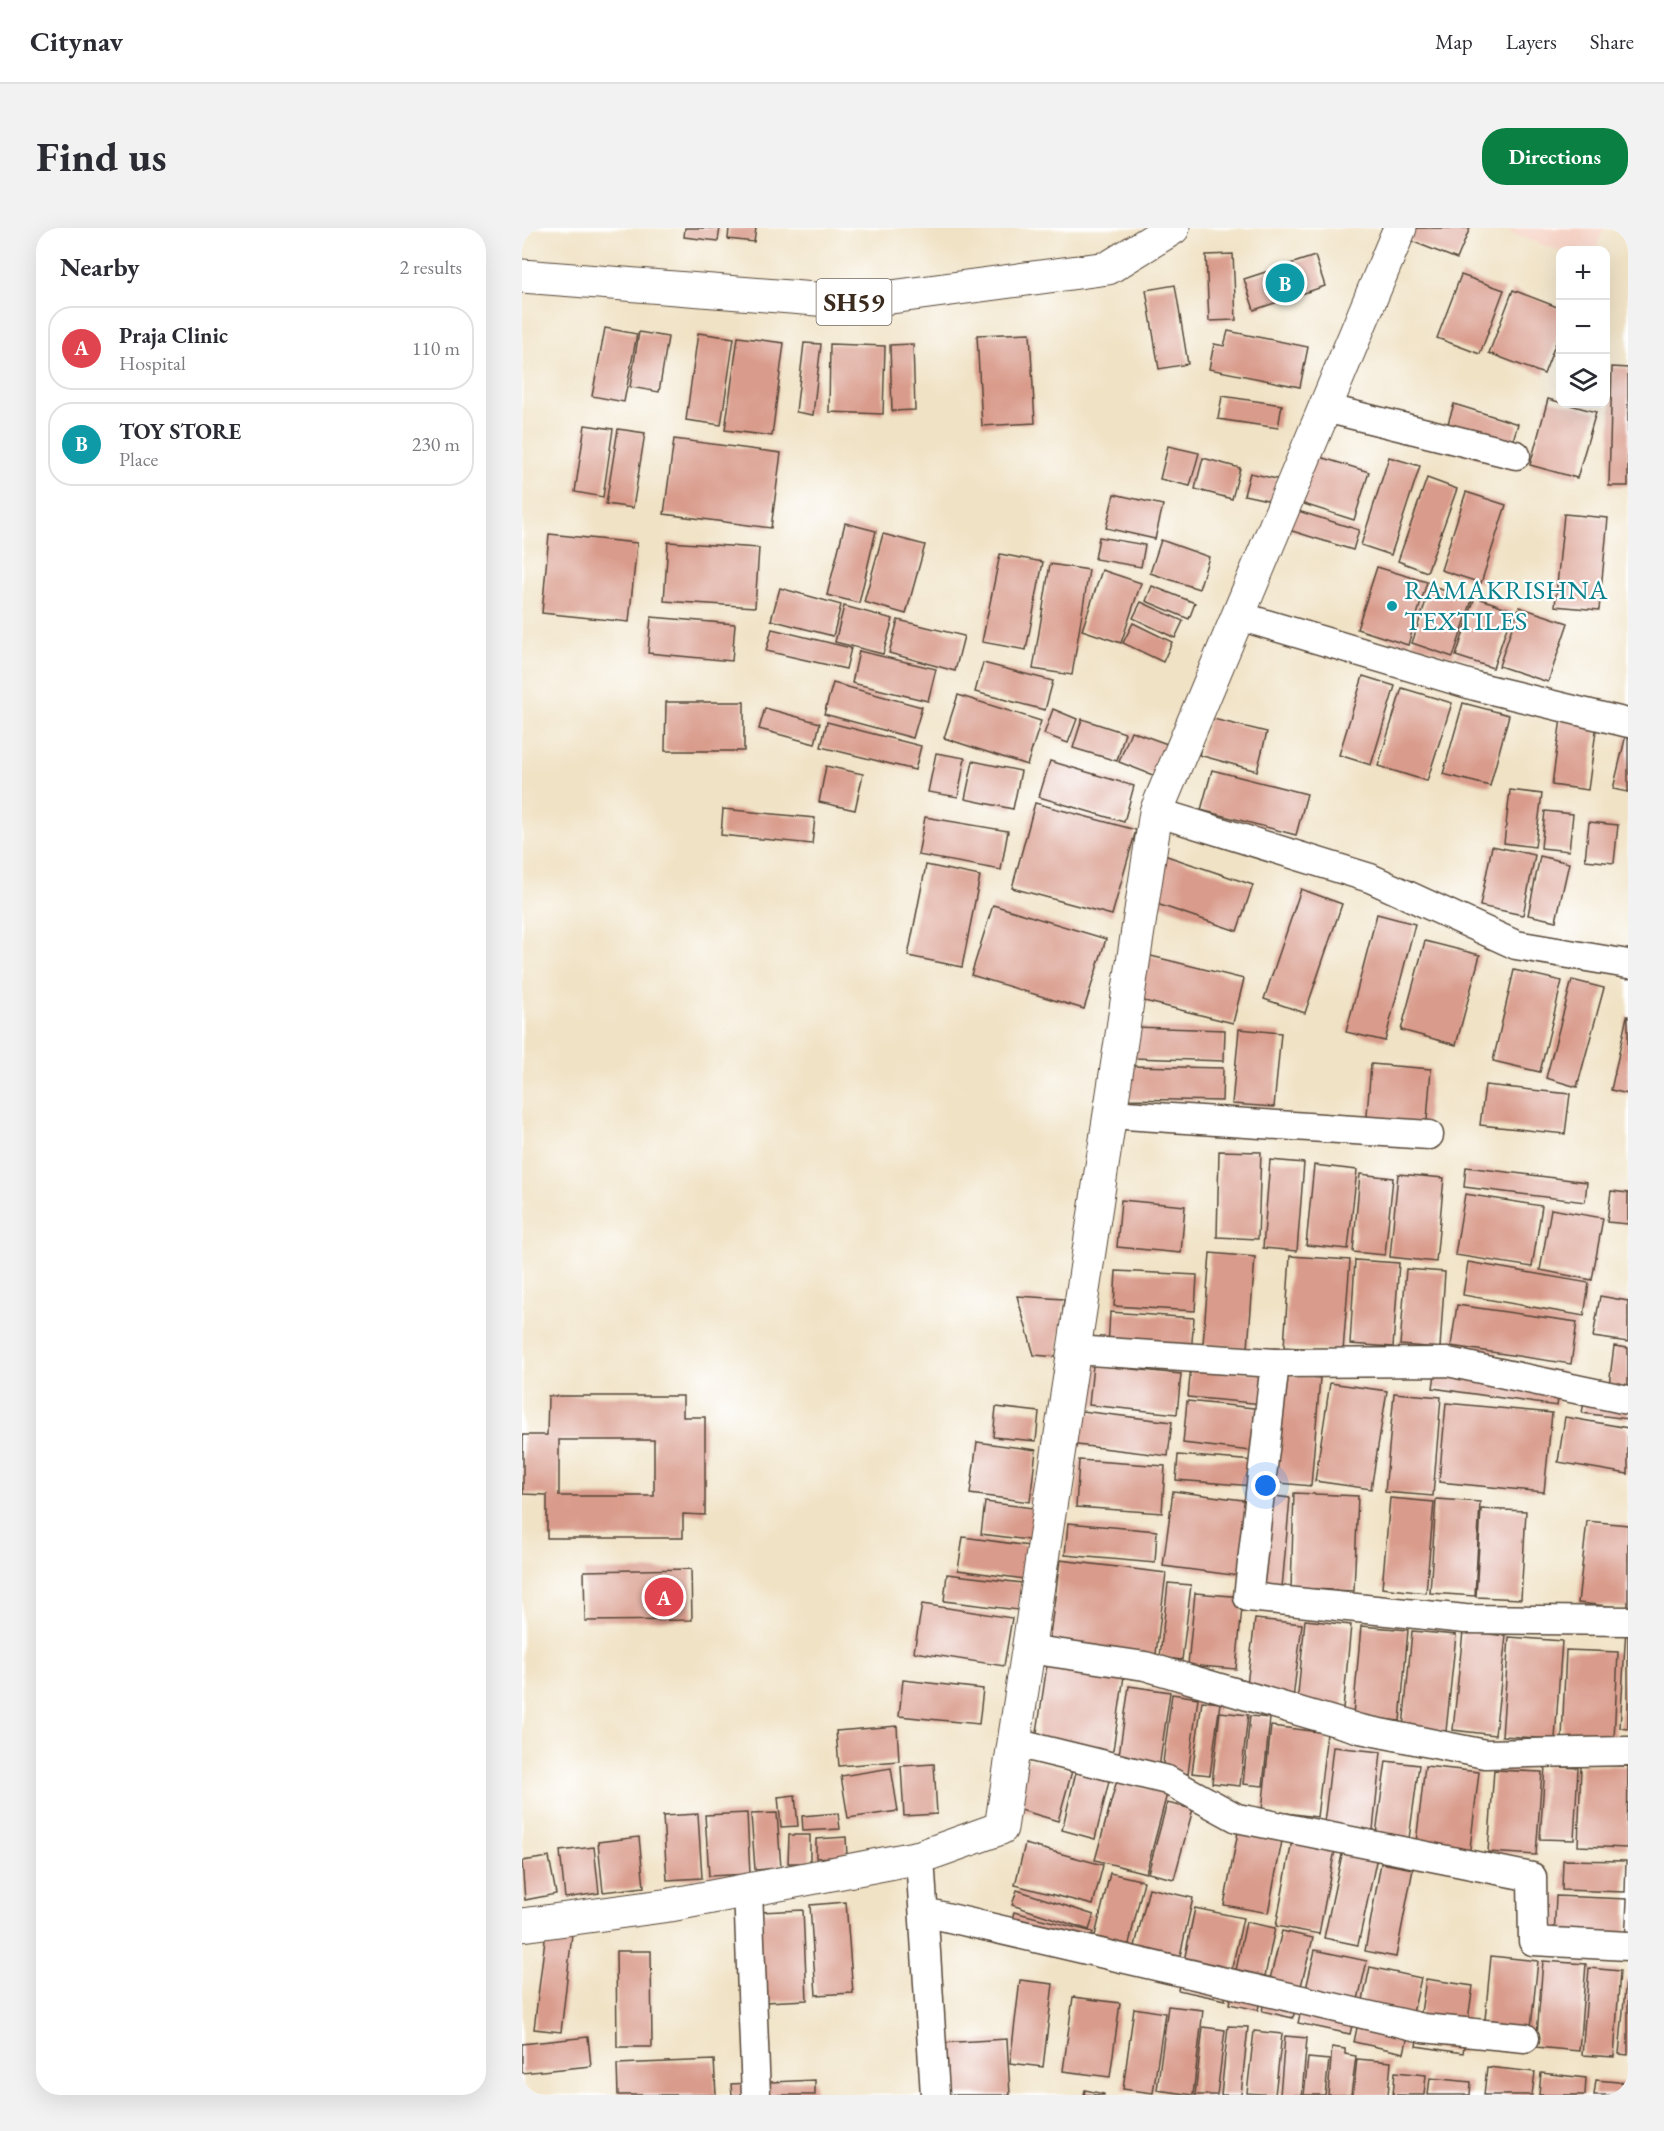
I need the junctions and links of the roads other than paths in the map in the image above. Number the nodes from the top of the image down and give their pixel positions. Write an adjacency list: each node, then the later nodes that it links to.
1 (1173, 228): 3 (street, SH59)
2 (1400, 228): 4 (street)
3 (522, 276)
4 (1325, 408): 5 (street); 6 (street)
5 (1516, 455)
6 (1239, 616): 7 (street); 8 (street)
7 (1628, 723)
8 (1156, 812): 9 (street); 10 (street)
9 (1628, 964)
10 (1110, 1114): 11 (street); 12 (street)
11 (1429, 1135)
12 (1074, 1350): 13 (street); 16 (street)
13 (1275, 1363): 14 (street); 15 (street)
14 (1628, 1400)
15 (1628, 1621)
16 (1028, 1649): 17 (street); 18 (street)
17 (1015, 1743): 19 (street); 23 (street)
18 (1628, 1751)
19 (920, 1857): 20 (street); 21 (street)
20 (748, 1890): 22 (street); 25 (street)
21 (924, 1912): 24 (street); 26 (street)
22 (522, 1924)
23 (1628, 1946)
24 (1525, 2038)
25 (756, 2095)
26 (935, 2095)

